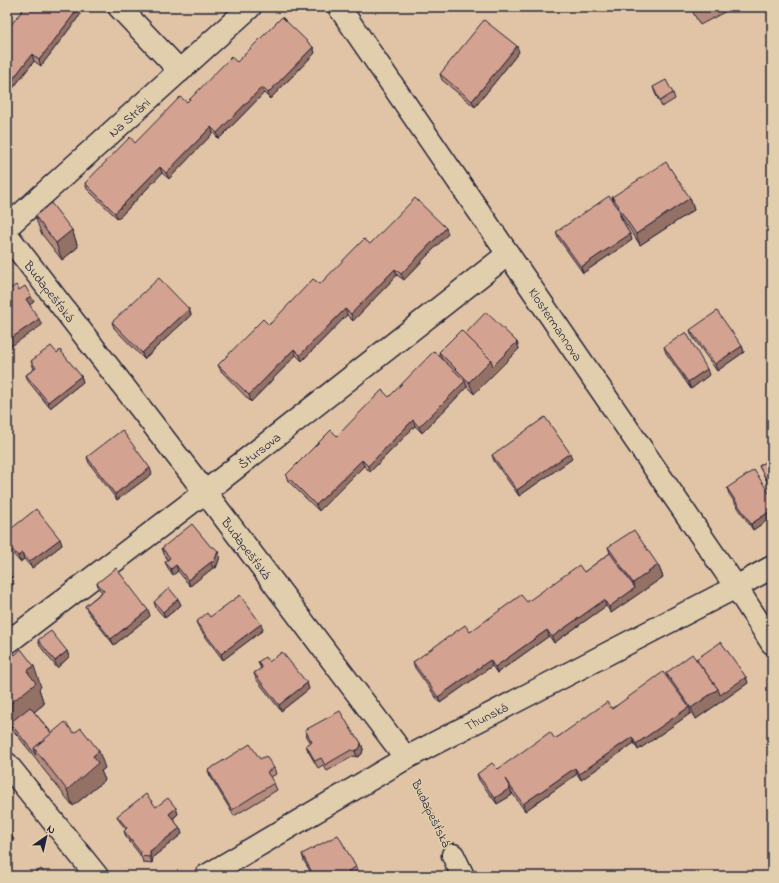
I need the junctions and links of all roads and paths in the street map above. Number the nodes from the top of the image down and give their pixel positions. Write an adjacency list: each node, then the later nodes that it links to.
1 (119, 7): 4 (street)
2 (250, 7): 4 (street, Na Stráni)
3 (339, 7): 7 (street, Klostermannova)
4 (180, 71): 5 (street, Na Stráni)
5 (7, 227)
6 (7, 235): 8 (street, Budapešťská)
7 (508, 254): 8 (street, Štursova); 10 (street, Klostermannova)
8 (205, 492): 11 (street, Štursova); 13 (street, Budapešťská)
9 (772, 567): 10 (street, Thunská)
10 (736, 587): 12 (street, Klostermannova); 13 (street, Thunská)
11 (7, 643)
12 (772, 643)
13 (406, 758): 15 (path, Budapešťská); 17 (street, Thunská)
14 (7, 764): 16 (street)
15 (452, 855): 18 (street, Budapešťská)
16 (97, 876)
17 (206, 876)
18 (463, 876)

